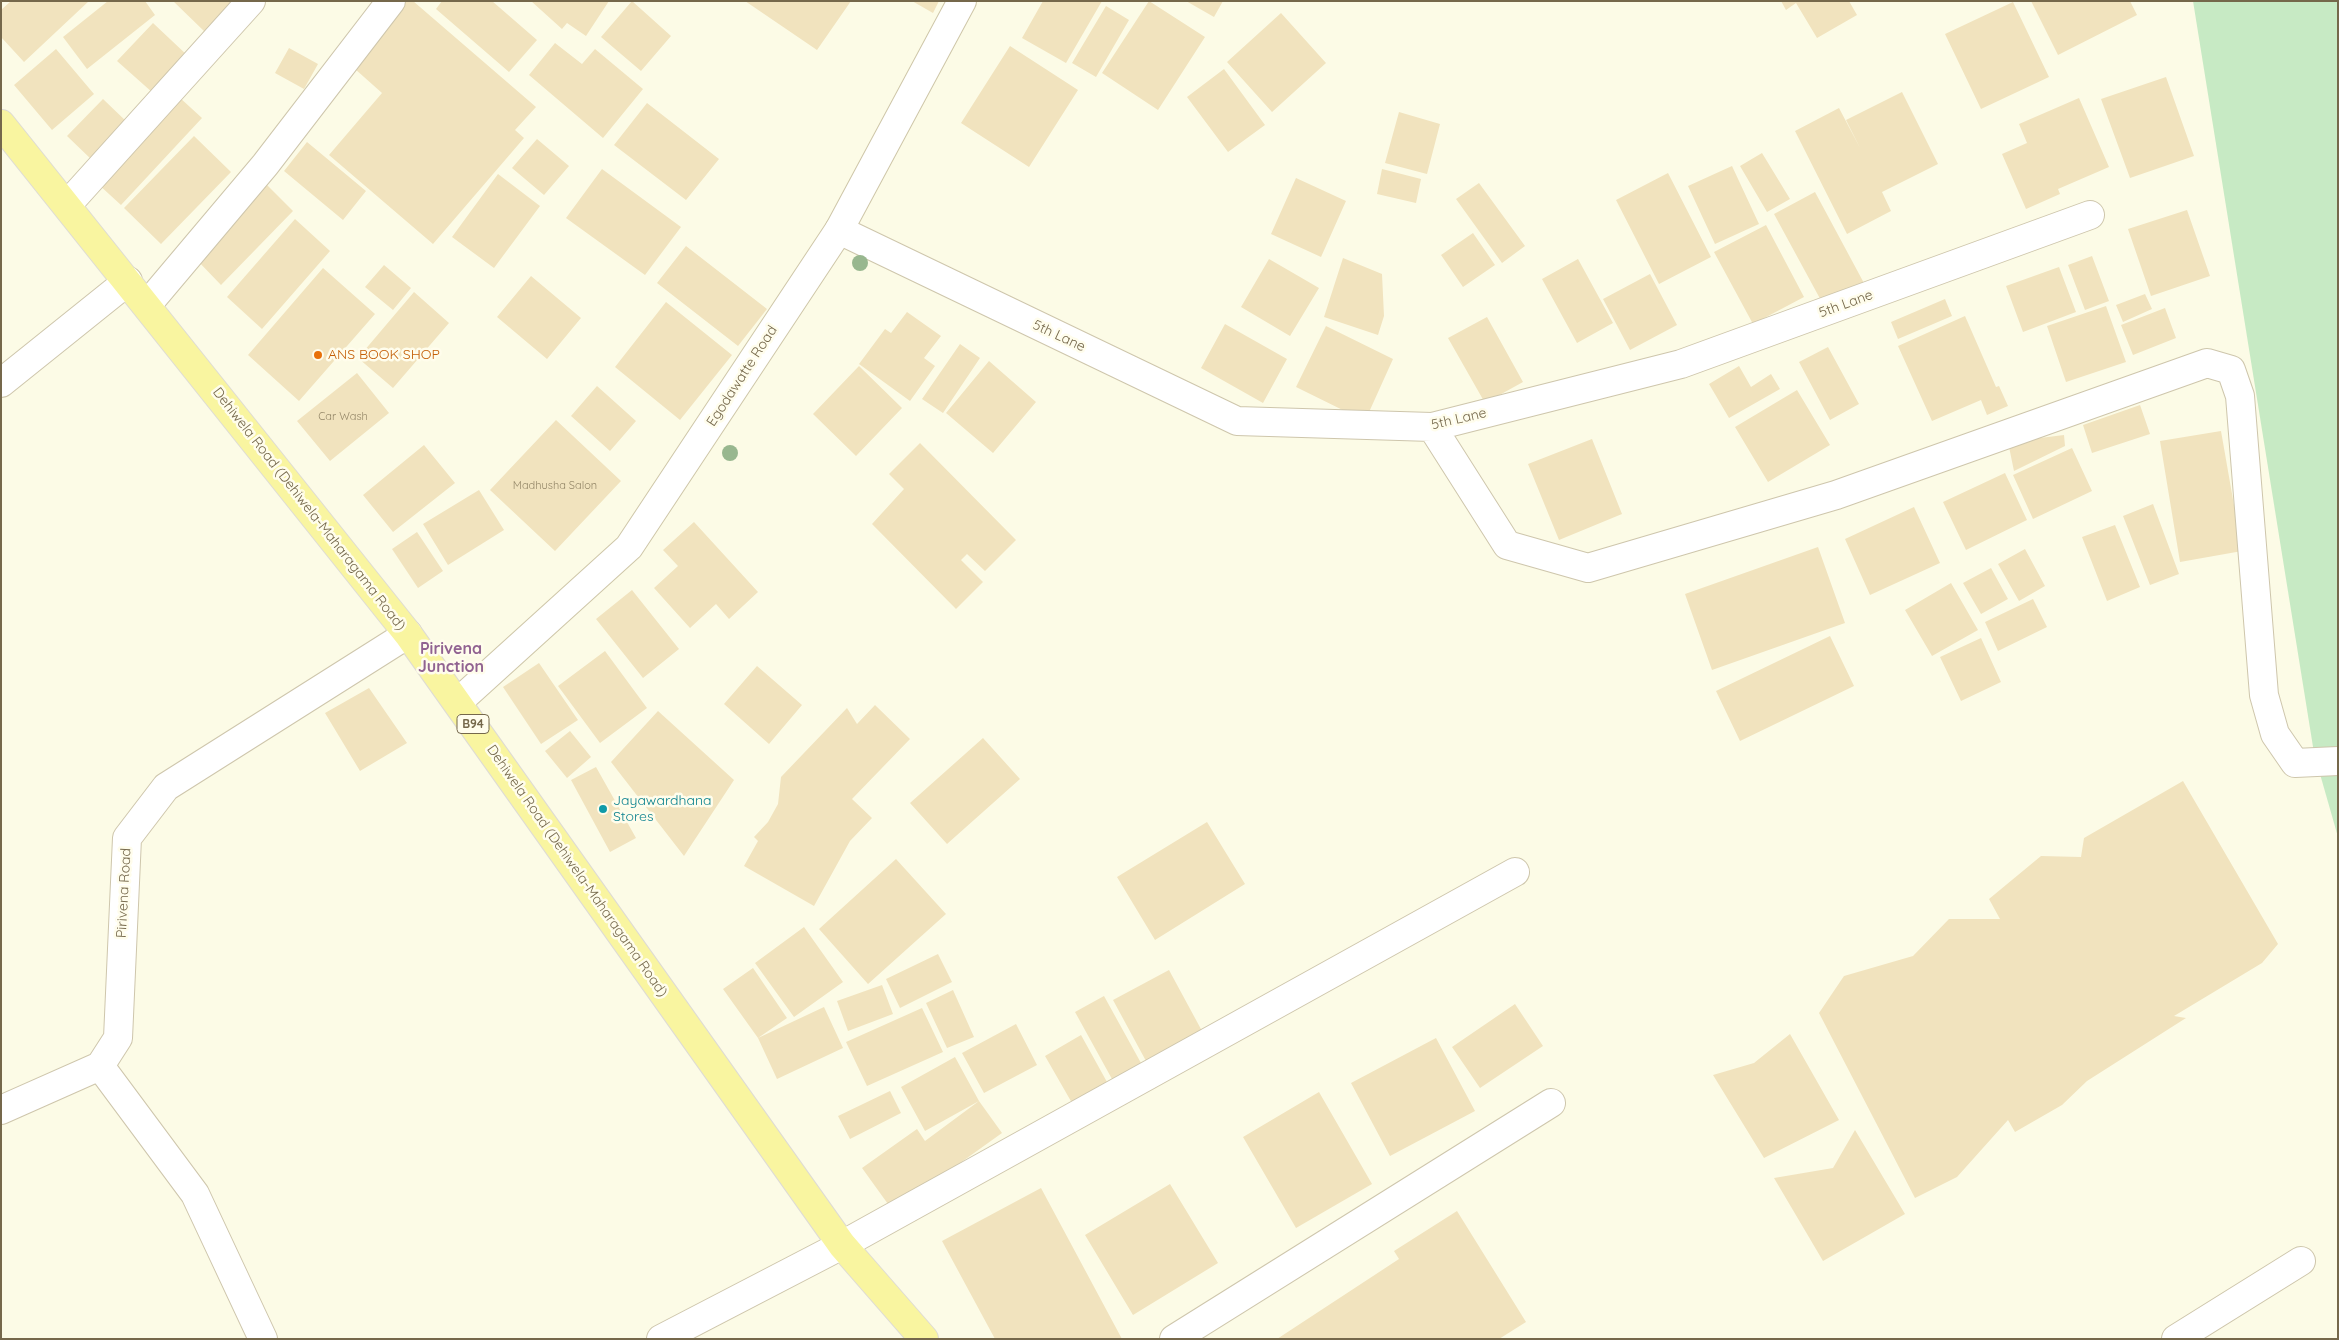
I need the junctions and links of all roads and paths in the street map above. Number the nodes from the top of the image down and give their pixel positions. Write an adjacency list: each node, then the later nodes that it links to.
1 (251, 1): 5 (street)
2 (391, 1): 9 (street)
3 (962, 1): 7 (street, Egodawatte Road)
4 (1, 124): 5 (main road, Dehiwela Road (Dehiwela-Maharagama Road) / B94)
5 (67, 205): 8 (main road, Dehiwela Road (Dehiwela-Maharagama Road) / B94)
6 (2090, 214): 11 (street, 5th Lane)
7 (839, 230): 11 (street, 5th Lane); 13 (street, Egodawatte Road)
8 (128, 281): 9 (main road, Dehiwela Road (Dehiwela-Maharagama Road) / B94); 10 (street)
9 (147, 305): 12 (main road, Dehiwela Road (Dehiwela-Maharagama Road) / B94)
10 (1, 383)
11 (1432, 427): 14 (street)
12 (408, 634): 13 (main road, Dehiwela Road (Dehiwela-Maharagama Road) / B94); 16 (street, Pirivena Road)
13 (458, 702): 19 (main road, Dehiwela Road (Dehiwela-Maharagama Road) / B94)
14 (2338, 762)
15 (1515, 872): 19 (street)
16 (100, 1066): 18 (street); 21 (street)
17 (1551, 1103): 24 (street)
18 (1, 1110)
19 (842, 1245): 22 (street); 23 (main road, Dehiwela Road (Dehiwela-Maharagama Road) / B94)
20 (2301, 1261): 25 (street)
21 (263, 1339)
22 (661, 1339)
23 (924, 1339)
24 (1174, 1339)
25 (2176, 1339)

